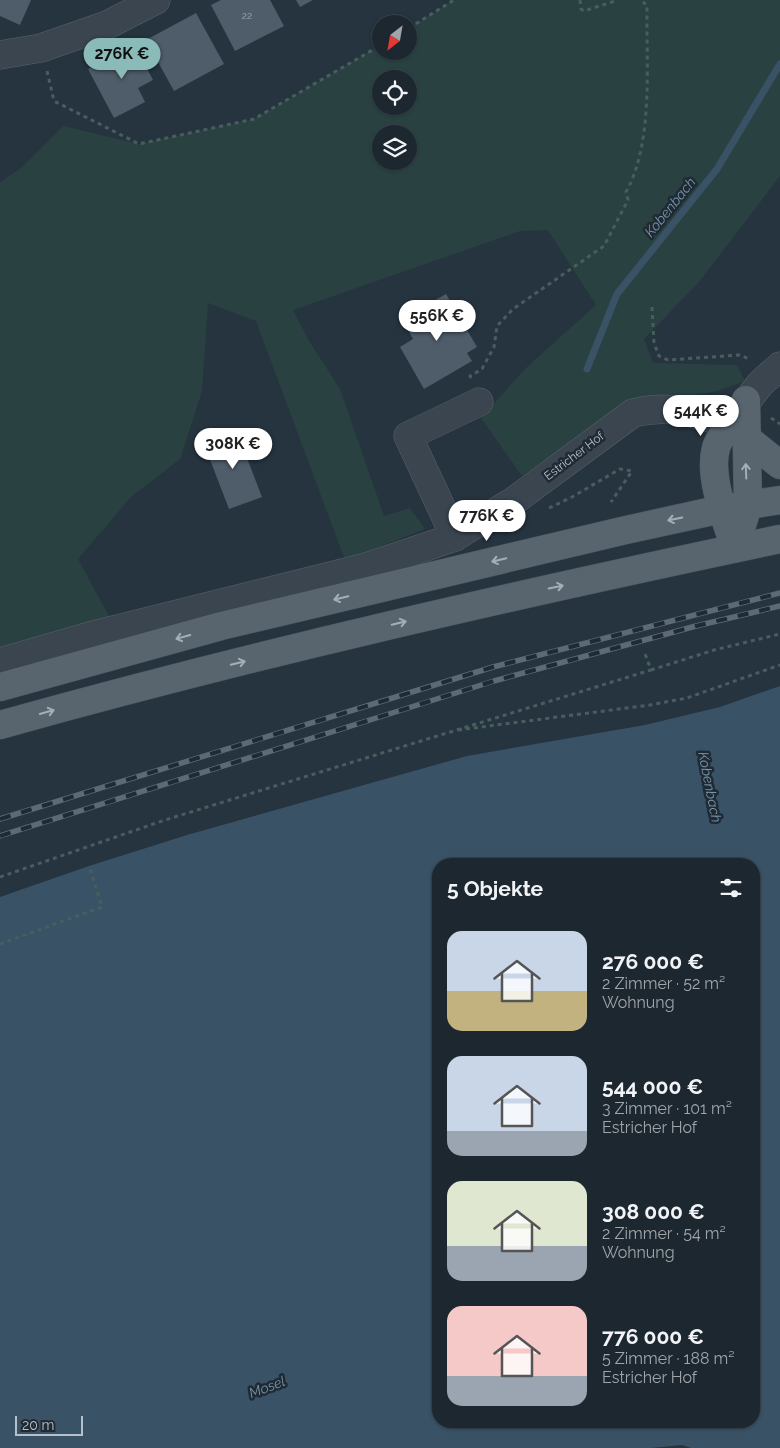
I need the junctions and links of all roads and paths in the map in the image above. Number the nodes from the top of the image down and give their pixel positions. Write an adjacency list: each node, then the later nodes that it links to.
1 (156, 0): 7 (street)
2 (454, 0): 6 (path)
3 (580, 0): 4 (path)
4 (618, 0)
5 (640, 0): 13 (path)
6 (418, 22)
7 (41, 48): 8 (path); 9 (street)
8 (372, 50)
9 (0, 55)
10 (652, 306): 11 (path)
11 (774, 371): 12 (street)
12 (746, 400): 15 (main road)
13 (479, 402): 22 (street)
14 (683, 410): 15 (street, Estricher Hof); 16 (street); 22 (street, Estricher Hof)
15 (738, 431): 16 (main road); 17 (main road); 20 (main road, one-way to 15)
16 (714, 460): 20 (main road)
17 (780, 465)
18 (780, 500): 20 (main road)
19 (611, 502): 21 (path)
20 (735, 507): 24 (main road); 30 (main road, one-way to 30)
21 (540, 512)
22 (455, 536): 27 (street, Estricher Hof)
23 (780, 538): 24 (main road)
24 (735, 548): 31 (main road, one-way to 24)
25 (780, 634): 29 (path)
26 (644, 651): 29 (path)
27 (0, 662)
28 (780, 665): 32 (path)
29 (651, 670): 32 (path)
30 (0, 687)
31 (0, 725)
32 (448, 732): 34 (path)
33 (89, 866): 35 (path)
34 (0, 877)
35 (0, 944)

